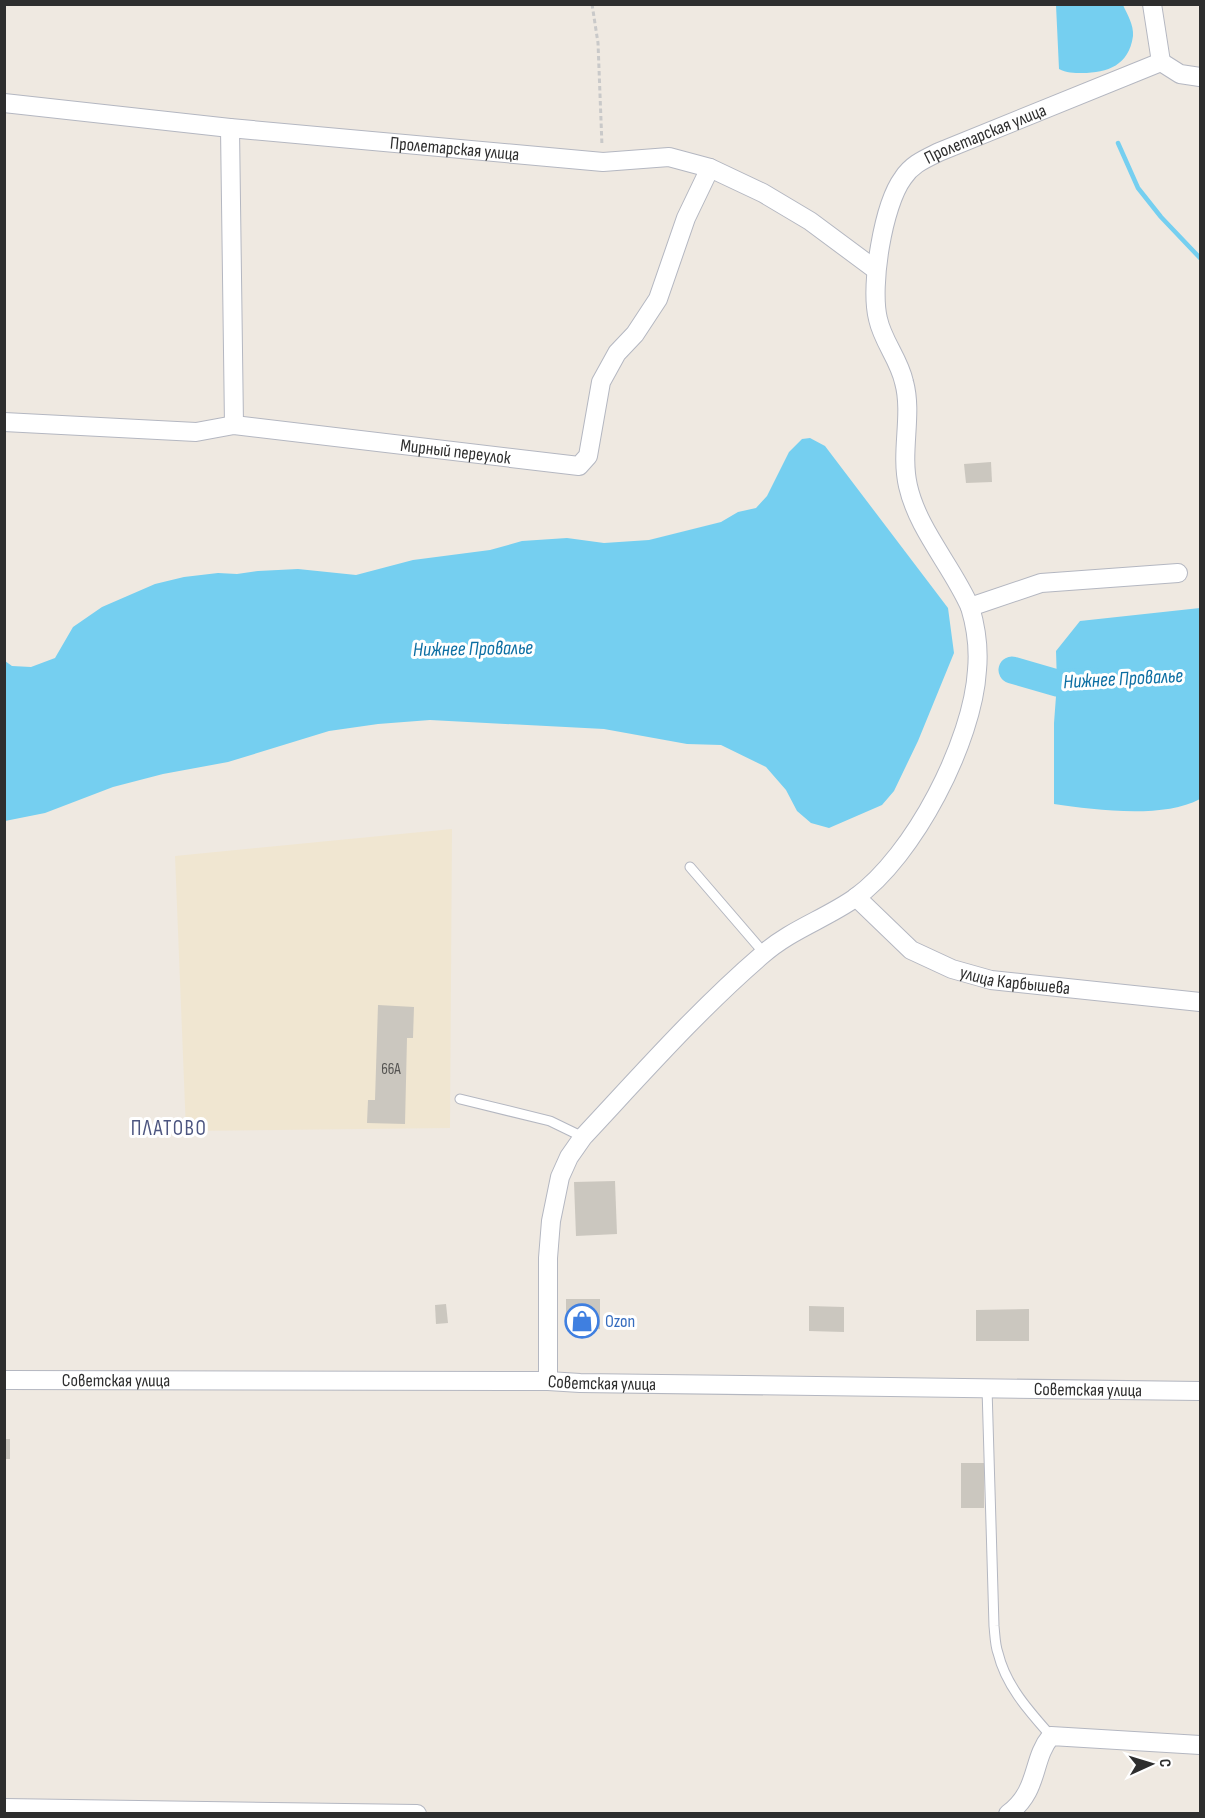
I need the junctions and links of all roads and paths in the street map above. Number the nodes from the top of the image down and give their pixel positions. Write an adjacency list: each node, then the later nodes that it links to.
1 (592, 4): 7 (path)
2 (1152, 4): 3 (street)
3 (1161, 62): 4 (street); 9 (street, Пролетарская улица)
4 (1200, 77)
5 (4, 103): 6 (street, Пролетарская улица)
6 (230, 128): 7 (street, Пролетарская улица); 11 (street)
7 (603, 162): 8 (street, Пролетарская улица)
8 (710, 168): 9 (street, Пролетарская улица); 11 (street, Мирный переулок)
9 (876, 270): 13 (street, Пролетарская улица)
10 (4, 422): 11 (street, Мирный переулок)
11 (234, 425)
12 (1178, 573): 13 (street)
13 (970, 607): 15 (street, Пролетарская улица)
14 (690, 867): 16 (lane)
15 (856, 897): 16 (street, Пролетарская улица); 17 (street, улица Карбышева)
16 (764, 953): 19 (street, Пролетарская улица)
17 (1200, 1002)
18 (460, 1099): 19 (lane)
19 (583, 1137): 21 (street, Пролетарская улица)
20 (4, 1380): 21 (street, Советская улица)
21 (548, 1381): 22 (street, Советская улица)
22 (987, 1388): 23 (street, Советская улица); 24 (lane)
23 (1200, 1390)
24 (1051, 1736): 25 (street); 28 (street)
25 (1200, 1745)
26 (4, 1808): 27 (street)
27 (417, 1814)
28 (1008, 1814)

